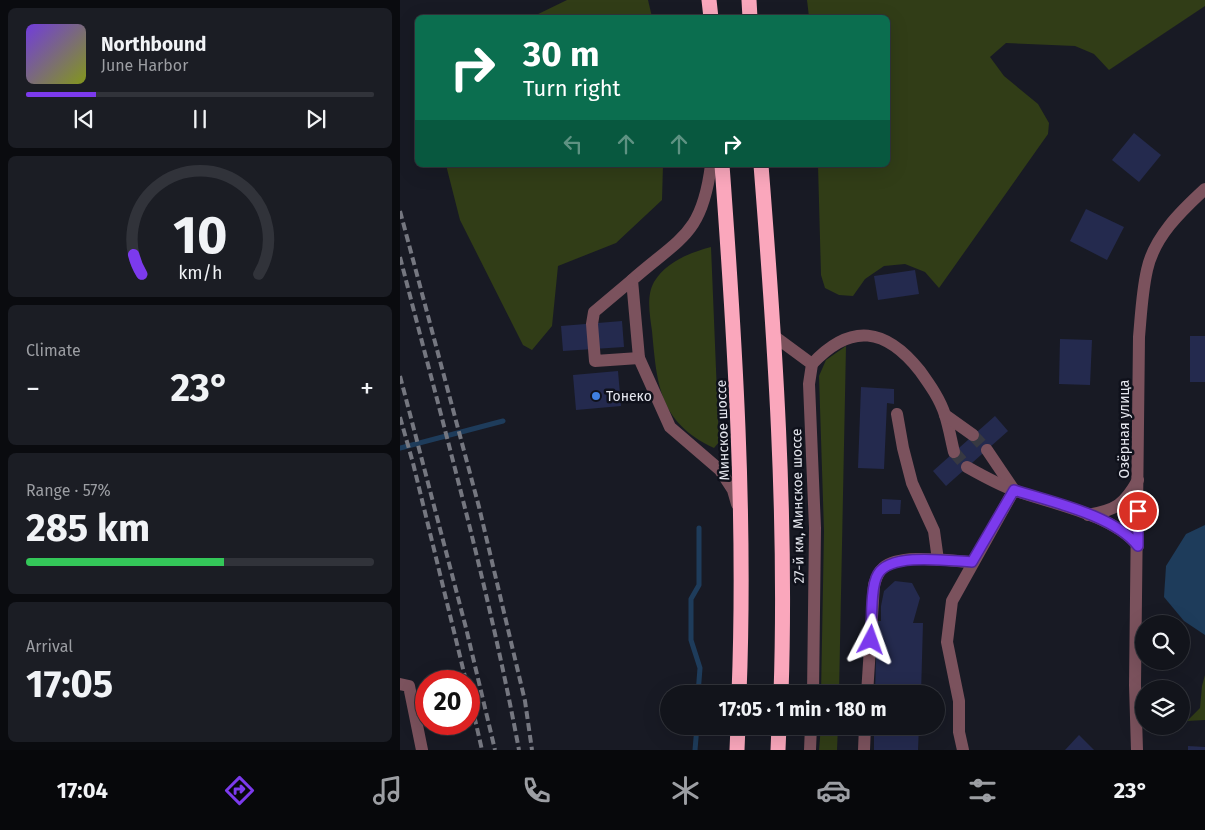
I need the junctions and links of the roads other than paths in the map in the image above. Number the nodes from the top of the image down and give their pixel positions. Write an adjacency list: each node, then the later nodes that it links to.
1 (709, 0): 3 (highway)
2 (749, 0): 4 (highway)
3 (711, 15)
4 (750, 15)
5 (711, 167): 9 (street)
6 (722, 167): 22 (highway, Минское шоссе)
7 (761, 167): 10 (highway)
8 (1205, 189): 19 (street, Озёрная улица)
9 (632, 280): 11 (street); 11 (street)
10 (774, 336): 12 (street); 28 (highway)
11 (639, 358): 22 (street)
12 (812, 364): 14 (street); 29 (street, 27-й км, Минское шоссе)
13 (897, 414): 24 (street)
14 (945, 414): 15 (street); 17 (street)
15 (973, 435)
16 (986, 450): 20 (street)
17 (954, 452)
18 (967, 468): 20 (street)
19 (1138, 480): 21 (street); 23 (street, Озёрная улица)
20 (1014, 490): 21 (street); 25 (street)
21 (1088, 515): 23 (street)
22 (743, 522): 27 (highway, Минское шоссе)
23 (1138, 546): 39 (street, Озёрная улица)
24 (938, 560): 25 (street); 30 (street)
25 (972, 562): 38 (street)
26 (400, 684): 34 (street)
27 (740, 685)
28 (781, 685)
29 (812, 685)
30 (868, 685)
31 (738, 735): 35 (highway)
32 (811, 735): 36 (street)
33 (865, 735): 37 (street)
34 (422, 750)
35 (737, 750)
36 (810, 750)
37 (864, 750)
38 (963, 750)
39 (1137, 750)

